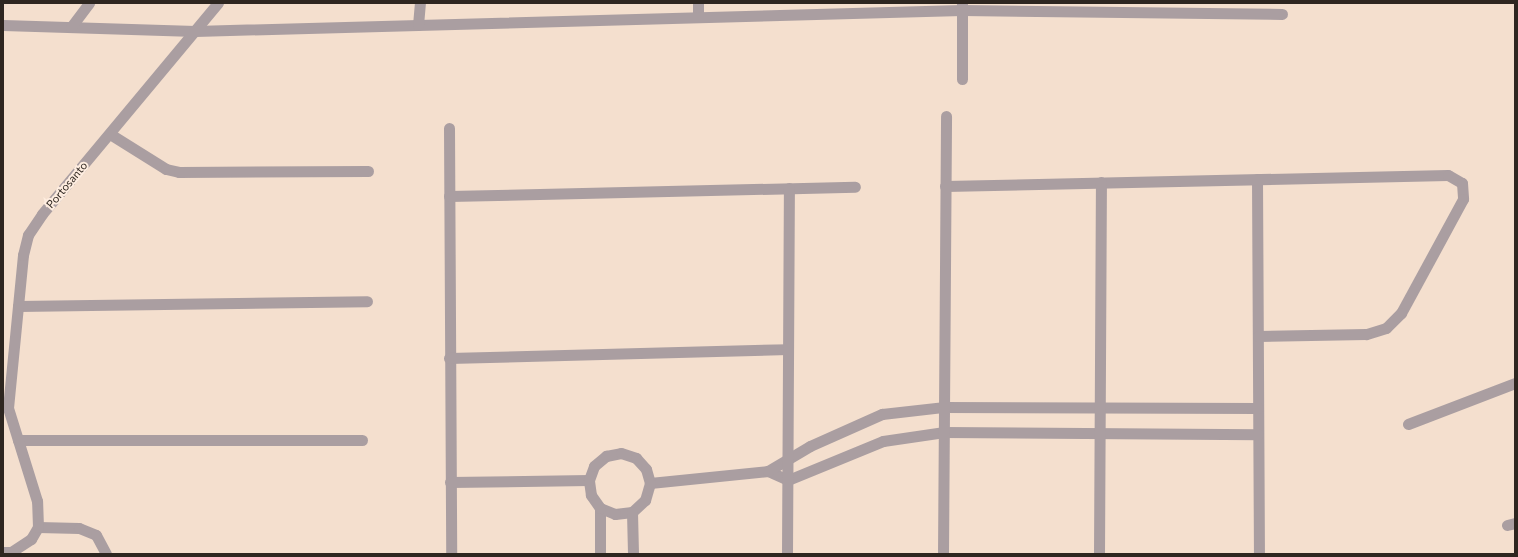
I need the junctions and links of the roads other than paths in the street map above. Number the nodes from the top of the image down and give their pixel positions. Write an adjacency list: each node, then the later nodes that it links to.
1 (89, 3): 11 (street)
2 (218, 3): 12 (street, Portosanto)
3 (420, 3): 9 (street)
4 (698, 3): 8 (street)
5 (962, 6): 6 (street); 7 (street); 13 (street)
6 (820, 8): 8 (street)
7 (1282, 14)
8 (698, 17): 9 (street)
9 (418, 25): 12 (street)
10 (3, 26): 11 (street)
11 (71, 28): 12 (street)
12 (195, 31): 16 (street, Portosanto)
13 (962, 79)
14 (946, 116): 20 (street)
15 (449, 128): 23 (street)
16 (110, 134): 17 (street); 25 (street, Portosanto)
17 (368, 171)
18 (1257, 179): 19 (street); 26 (street); 26 (street)
19 (1101, 182): 20 (street); 32 (street)
20 (944, 186): 30 (street)
21 (855, 187): 22 (street)
22 (789, 188): 23 (street); 27 (street)
23 (449, 196): 28 (street)
24 (367, 301): 25 (street)
25 (18, 306): 31 (street, Portosanto)
26 (1258, 336): 33 (street)
27 (788, 349): 28 (street); 40 (street)
28 (450, 358): 44 (street)
29 (1515, 383): 34 (street)
30 (943, 406): 32 (street); 35 (street); 40 (street)
31 (6, 408): 38 (street)
32 (1099, 408): 33 (street); 36 (street)
33 (1258, 408): 37 (street)
34 (1408, 424)
35 (944, 432): 36 (street); 43 (street); 55 (street)
36 (1098, 433): 37 (street); 56 (street)
37 (1258, 434): 57 (street)
38 (18, 440): 39 (street); 48 (street)
39 (362, 440)
40 (788, 459): 41 (street); 43 (street)
41 (768, 471): 43 (street); 45 (street)
42 (589, 480): 44 (street); 45 (street); 46 (street)
43 (788, 480): 54 (street)
44 (450, 482): 51 (street)
45 (650, 483): 47 (street)
46 (600, 508): 47 (street); 52 (street)
47 (632, 512): 53 (street)
48 (38, 527): 49 (street); 50 (street)
49 (3, 552)
50 (106, 554)
51 (451, 554)
52 (600, 554)
53 (632, 554)
54 (787, 554)
55 (943, 554)
56 (1099, 554)
57 (1258, 554)

